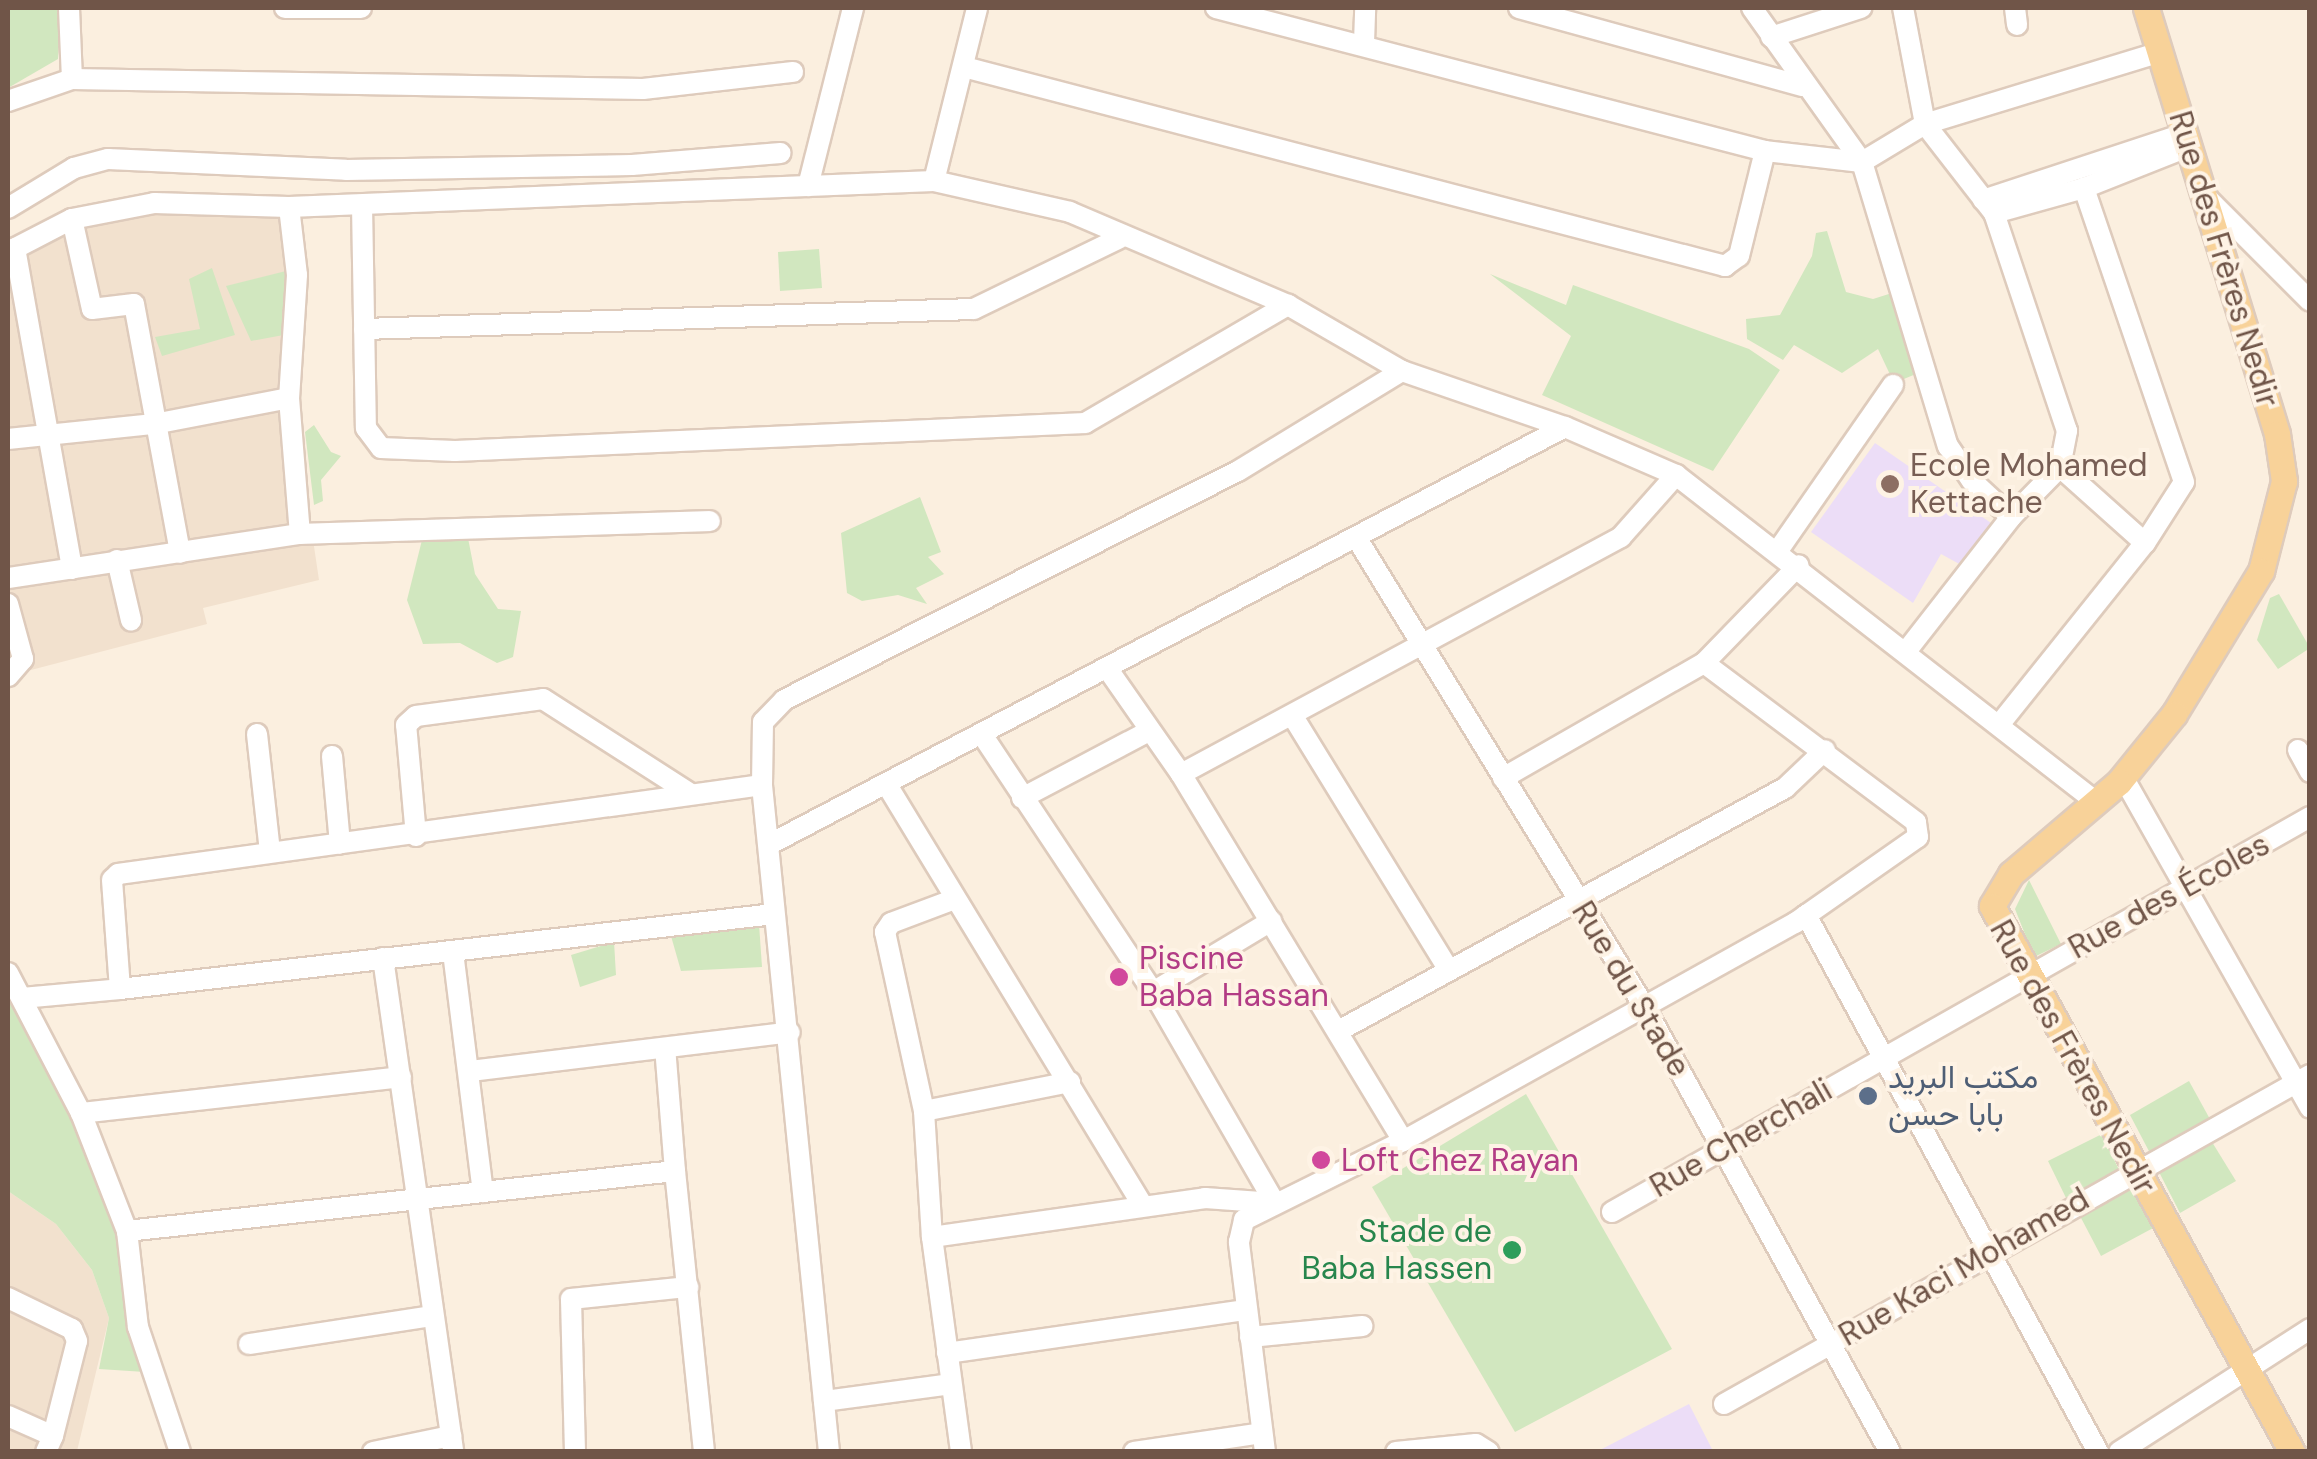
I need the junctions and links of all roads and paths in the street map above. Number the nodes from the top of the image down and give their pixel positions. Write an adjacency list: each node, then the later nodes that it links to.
1 (70, 8): 17 (street)
2 (285, 8): 3 (street)
3 (361, 8)
4 (853, 8): 26 (street)
5 (978, 8): 15 (street)
6 (1216, 8): 14 (street)
7 (1365, 8): 14 (street)
8 (1519, 8): 18 (street)
9 (1752, 8): 13 (street)
10 (1861, 8): 13 (street)
11 (1903, 8): 20 (street)
12 (2155, 24): 20 (street); 21 (main road, Rue des Frères Nedir)
13 (1771, 37): 18 (street)
14 (1364, 43): 22 (street)
15 (964, 67): 22 (street); 25 (street)
16 (793, 72): 17 (street)
17 (72, 79): 19 (street)
18 (1802, 86): 24 (street)
19 (8, 101)
20 (1926, 124): 24 (street); 30 (street)
21 (2188, 140): 27 (street); 28 (main road, Rue des Frères Nedir); 30 (street)
22 (1766, 150): 24 (street)
23 (781, 153): 32 (street)
24 (1862, 162): 50 (street)
25 (934, 181): 26 (street); 34 (street)
26 (808, 186): 29 (street)
27 (2084, 188): 30 (street); 54 (street)
28 (2204, 194): 36 (main road, Rue des Frères Nedir); 37 (street)
29 (362, 205): 31 (street); 40 (street)
30 (1988, 206): 48 (street)
31 (289, 207): 33 (street); 43 (street)
32 (8, 208)
33 (72, 219): 35 (street); 44 (street)
34 (1120, 238): 39 (street); 40 (street)
35 (11, 250): 46 (street)
36 (2222, 256): 37 (street); 78 (main road, Rue des Frères Nedir)
37 (2259, 256): 38 (street)
38 (2310, 300)
39 (1288, 306): 40 (street); 41 (street)
40 (364, 329)
41 (1402, 371): 45 (street); 80 (street)
42 (1892, 385): 55 (street)
43 (289, 398): 44 (street); 52 (street)
44 (154, 424): 46 (street); 56 (street)
45 (1565, 427): 49 (street); 53 (street)
46 (50, 433): 47 (street); 59 (street)
47 (8, 439)
48 (2060, 467): 50 (street); 54 (street)
49 (1676, 475): 55 (street); 63 (street)
50 (2011, 517): 64 (street)
51 (710, 522): 52 (street)
52 (300, 534): 56 (street)
53 (1356, 537): 63 (street, Rue du Stade); 66 (street)
54 (2145, 543): 69 (street)
55 (1779, 549): 58 (street)
56 (180, 552): 57 (street)
57 (117, 560): 59 (street); 62 (street)
58 (1799, 565): 64 (street); 65 (street)
59 (72, 569): 60 (street)
60 (8, 578)
61 (8, 604): 67 (street)
62 (131, 620)
63 (1423, 646): 68 (street); 79 (street, Rue du Stade)
64 (1908, 650): 69 (street)
65 (1704, 662): 73 (street); 79 (street)
66 (1107, 668): 70 (street); 72 (street)
67 (8, 676)
68 (1292, 715): 77 (street); 98 (street)
69 (1998, 725): 84 (street)
70 (1148, 732): 77 (street); 83 (street)
71 (257, 734): 89 (street)
72 (983, 736): 81 (street); 83 (street)
73 (1824, 750): 92 (street); 94 (street)
74 (2298, 750): 76 (street)
75 (332, 756): 88 (street)
76 (2310, 772)
77 (1181, 774): 95 (street)
78 (2124, 777): 84 (main road, Rue des Frères Nedir); 90 (street)
79 (1503, 778): 92 (street, Rue du Stade)
80 (762, 785): 82 (street); 87 (street)
81 (887, 786): 87 (street); 91 (street)
82 (692, 794): 86 (street); 86 (street)
83 (1022, 798): 102 (street)
84 (2095, 801): 100 (main road, Rue des Frères Nedir)
85 (2310, 816): 90 (street, Rue des Écoles)
86 (416, 836): 88 (street)
87 (772, 843): 93 (street)
88 (340, 844): 89 (street)
89 (270, 852): 101 (street)
90 (2181, 890): 100 (street, Rue des Écoles); 111 (street)
91 (956, 899): 112 (street); 114 (street)
92 (1576, 900): 98 (street); 104 (street, Rue du Stade)
93 (774, 914): 96 (street); 106 (street)
94 (1806, 915): 104 (street); 108 (street)
95 (1271, 921): 102 (street); 105 (street)
96 (453, 952): 97 (street); 109 (street)
97 (383, 958): 101 (street); 110 (street)
98 (1450, 970): 105 (street)
99 (8, 974): 103 (street)
100 (2027, 974): 108 (street, Rue Cherchali); 118 (main road, Rue des Frères Nedir)
101 (120, 989): 103 (street)
102 (1152, 992): 122 (street)
103 (22, 998): 115 (street)
104 (1644, 1006): 116 (street); 117 (street, Rue du Stade)
105 (1340, 1030): 116 (street)
106 (790, 1032): 107 (street); 140 (street)
107 (665, 1048): 109 (street); 119 (street)
108 (1883, 1056): 117 (street, Rue Cherchali); 127 (street)
109 (470, 1071): 120 (street)
110 (401, 1077): 115 (street); 121 (street)
111 (2303, 1079): 113 (street); 118 (street, Rue Kaci Mohamed)
112 (1070, 1082): 114 (street); 123 (street)
113 (2310, 1108)
114 (924, 1111): 126 (street)
115 (81, 1113): 125 (street)
116 (1404, 1141): 122 (street)
117 (1725, 1148): 124 (street, Rue Cherchali); 136 (street, Rue du Stade)
118 (2135, 1168): 127 (street, Rue Kaci Mohamed); 138 (main road, Rue des Frères Nedir)
119 (675, 1172): 120 (street); 128 (street)
120 (483, 1192): 121 (street)
121 (412, 1196): 125 (street); 131 (street)
122 (1275, 1203): 123 (street); 130 (street)
123 (1143, 1206): 126 (street)
124 (1612, 1212)
125 (127, 1231): 147 (street)
126 (932, 1237): 137 (street)
127 (1982, 1256): 136 (street, Rue Kaci Mohamed); 157 (street)
128 (688, 1287): 149 (street); 150 (street)
129 (8, 1298): 144 (street)
130 (1246, 1310): 134 (street); 137 (street)
131 (431, 1316): 135 (street); 145 (street)
132 (1362, 1326): 134 (street)
133 (2310, 1328): 138 (street)
134 (1250, 1337): 143 (street)
135 (249, 1344)
136 (1829, 1344): 141 (street, Rue Kaci Mohamed); 156 (street, Rue du Stade)
137 (947, 1353): 139 (street)
138 (2248, 1366): 146 (main road, Rue des Frères Nedir); 158 (street)
139 (952, 1384): 140 (street); 152 (street)
140 (824, 1401): 151 (street)
141 (1724, 1404)
142 (8, 1416): 144 (street)
143 (1264, 1442): 153 (street)
144 (49, 1444)
145 (452, 1444): 148 (street)
146 (2291, 1451)
147 (180, 1452)
148 (374, 1452)
149 (574, 1452)
150 (704, 1452)
151 (828, 1452)
152 (961, 1452)
153 (1134, 1452)
154 (1396, 1452): 155 (street)
155 (1489, 1452)
156 (1890, 1452)
157 (2098, 1452)
158 (2119, 1452)

